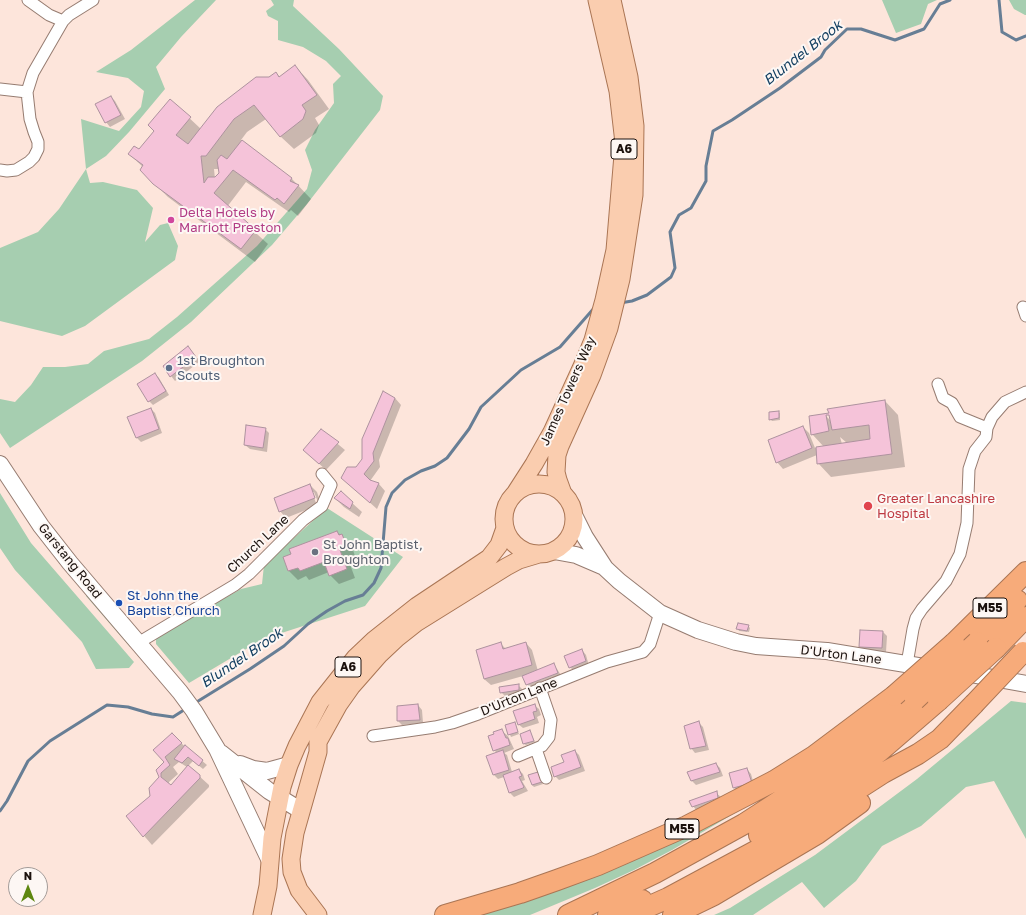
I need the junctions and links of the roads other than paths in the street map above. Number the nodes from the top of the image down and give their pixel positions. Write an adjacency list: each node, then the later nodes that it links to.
1 (28, 0): 5 (street)
2 (92, 0): 5 (street)
3 (597, 0): 15 (main road, James Towers Way / A6)
4 (612, 0): 14 (main road, James Towers Way / A6)
5 (63, 21): 7 (street)
6 (0, 89): 7 (street)
7 (27, 92): 8 (street)
8 (0, 170)
9 (938, 384): 11 (street)
10 (1026, 392): 11 (street)
11 (987, 428): 26 (street)
12 (0, 464): 24 (street, Garstang Road)
13 (322, 474): 24 (street, Church Lane)
14 (562, 491): 15 (main road, A6); 16 (main road, A6)
15 (516, 492): 17 (main road, A6)
16 (575, 517): 18 (main road, A6); 19 (street, D'Urton Lane)
17 (505, 528): 18 (main road); 34 (main road, A6)
18 (547, 553): 19 (street, D'Urton Lane); 37 (main road, A6)
19 (605, 568): 22 (street, D'Urton Lane)
20 (1026, 572): 41 (highway, M55, bridge)
21 (1026, 591): 42 (highway, M55, bridge)
22 (660, 612): 26 (street, D'Urton Lane); 28 (street, D'Urton Lane)
23 (1026, 617): 43 (highway, M55, bridge)
24 (138, 643): 31 (street, Garstang Road)
25 (1024, 651): 32 (highway, bridge)
26 (907, 664): 27 (street, D'Urton Lane)
27 (1026, 684)
28 (540, 688): 29 (street, D'Urton Lane); 30 (street)
29 (373, 736)
30 (536, 750): 33 (street); 35 (street)
31 (221, 753): 34 (street); 36 (street, Garstang Road); 38 (street, Garstang Road)
32 (918, 754): 44 (highway); 45 (highway)
33 (518, 756)
34 (289, 765): 36 (main road, A6)
35 (546, 778)
36 (280, 798): 37 (street, Garstang Road); 38 (main road, A6)
37 (300, 810): 40 (main road, A6)
38 (270, 861): 39 (main road, Garstang Road / A6)
39 (262, 915)
40 (318, 915)
41 (445, 915)
42 (568, 915)
43 (608, 915)
44 (630, 915)
45 (674, 915)

